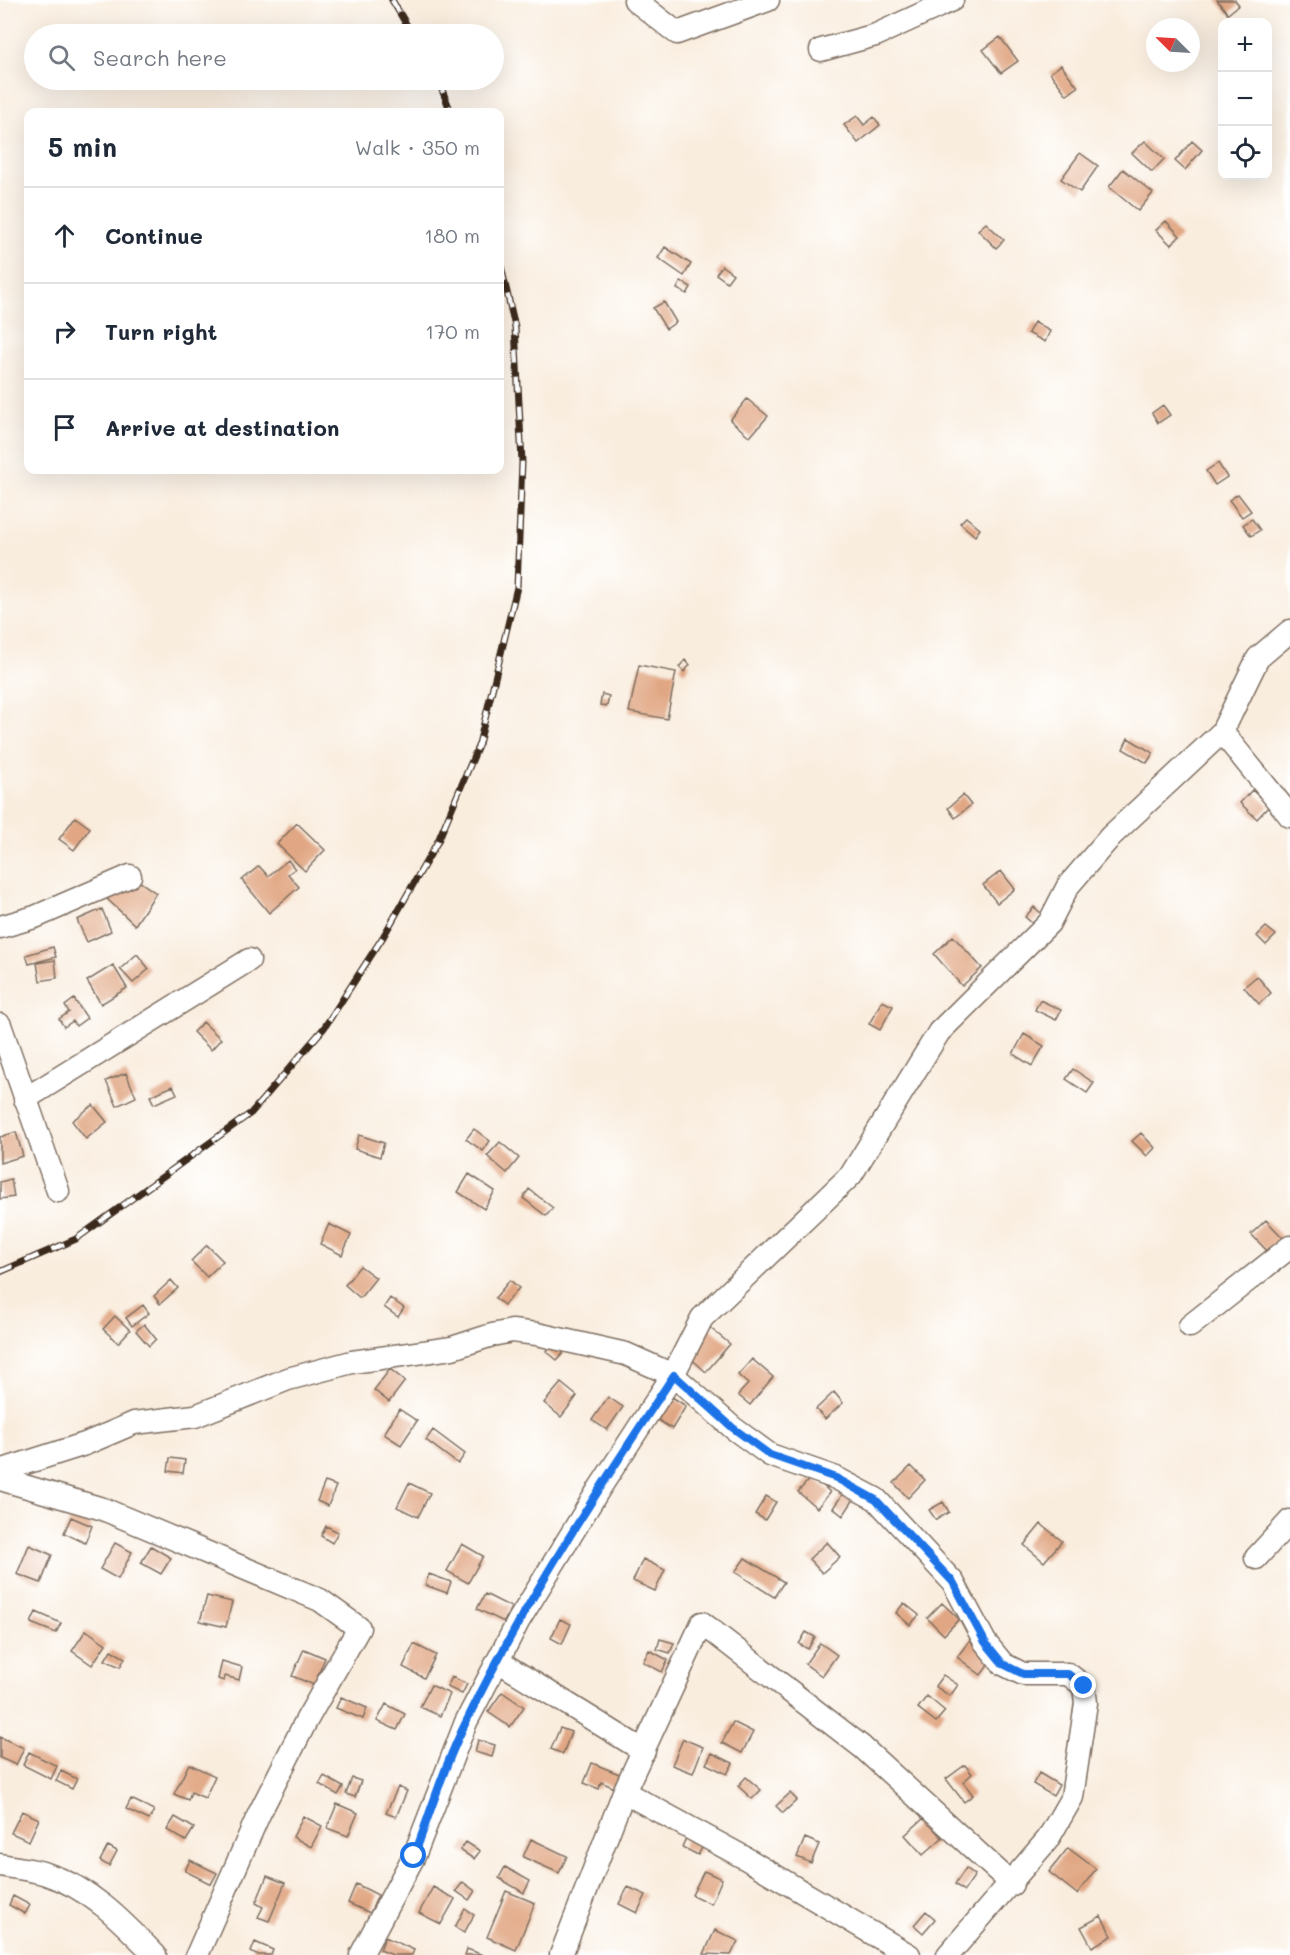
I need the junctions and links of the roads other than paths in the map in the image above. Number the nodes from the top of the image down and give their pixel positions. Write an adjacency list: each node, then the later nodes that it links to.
1 (635, 0): 2 (street)
2 (768, 0)
3 (952, 0): 4 (street)
4 (821, 50)
5 (1290, 631): 6 (street)
6 (1222, 732): 7 (street); 16 (street)
7 (1290, 816)
8 (130, 876): 9 (street)
9 (0, 927)
10 (249, 960): 12 (street)
11 (0, 1025): 12 (street)
12 (25, 1099): 13 (street)
13 (58, 1191)
14 (1290, 1247): 15 (street)
15 (1190, 1326)
16 (674, 1375): 17 (street); 21 (street); 25 (street)
17 (0, 1471)
18 (0, 1479): 27 (street)
19 (1290, 1521): 20 (street)
20 (1256, 1558)
21 (498, 1661): 22 (street); 28 (street)
22 (644, 1751): 23 (street); 25 (street)
23 (624, 1792): 29 (street); 30 (street)
24 (0, 1865): 26 (street)
25 (1011, 1884): 31 (street)
26 (154, 1955)
27 (197, 1955)
28 (362, 1955)
29 (561, 1955)
30 (909, 1955)
31 (948, 1955)

